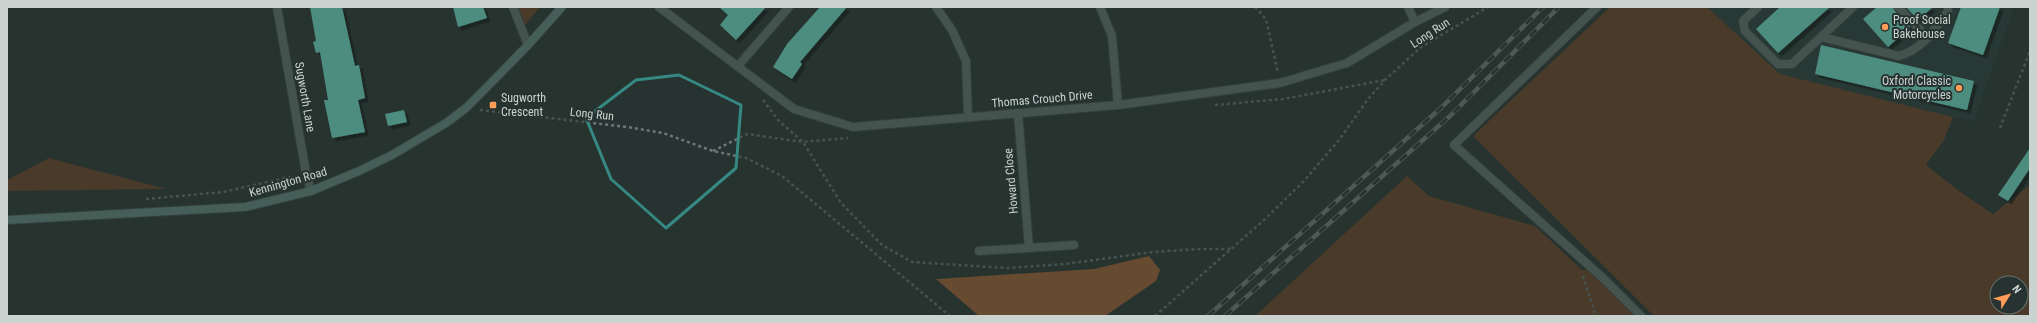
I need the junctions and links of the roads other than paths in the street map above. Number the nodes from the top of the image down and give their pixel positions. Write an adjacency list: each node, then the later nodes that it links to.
1 (277, 7): 23 (street, Sugworth Lane)
2 (513, 7): 18 (street)
3 (562, 7): 18 (street, Kennington Road)
4 (659, 7): 19 (street, Thomas Crouch Drive)
5 (790, 7): 19 (street)
6 (936, 7): 22 (street)
7 (1100, 7): 20 (street)
8 (1408, 7): 15 (street)
9 (1445, 7): 15 (street, Thomas Crouch Drive)
10 (1597, 7): 28 (street)
11 (1758, 7): 16 (street)
12 (1853, 7): 16 (street)
13 (1898, 7): 17 (street)
14 (1948, 7): 17 (street)
15 (1415, 22): 20 (street, Thomas Crouch Drive)
16 (1821, 37): 17 (street)
17 (1928, 38)
18 (528, 45): 23 (street, Kennington Road)
19 (738, 66): 22 (street, Thomas Crouch Drive)
20 (1118, 105): 21 (street, Thomas Crouch Drive)
21 (1018, 113): 22 (street, Thomas Crouch Drive); 26 (street, Howard Close)
22 (968, 117)
23 (311, 190): 24 (street, Kennington Road)
24 (7, 220)
25 (1074, 245): 26 (street)
26 (1029, 248): 27 (street)
27 (979, 251)
28 (1641, 316)

